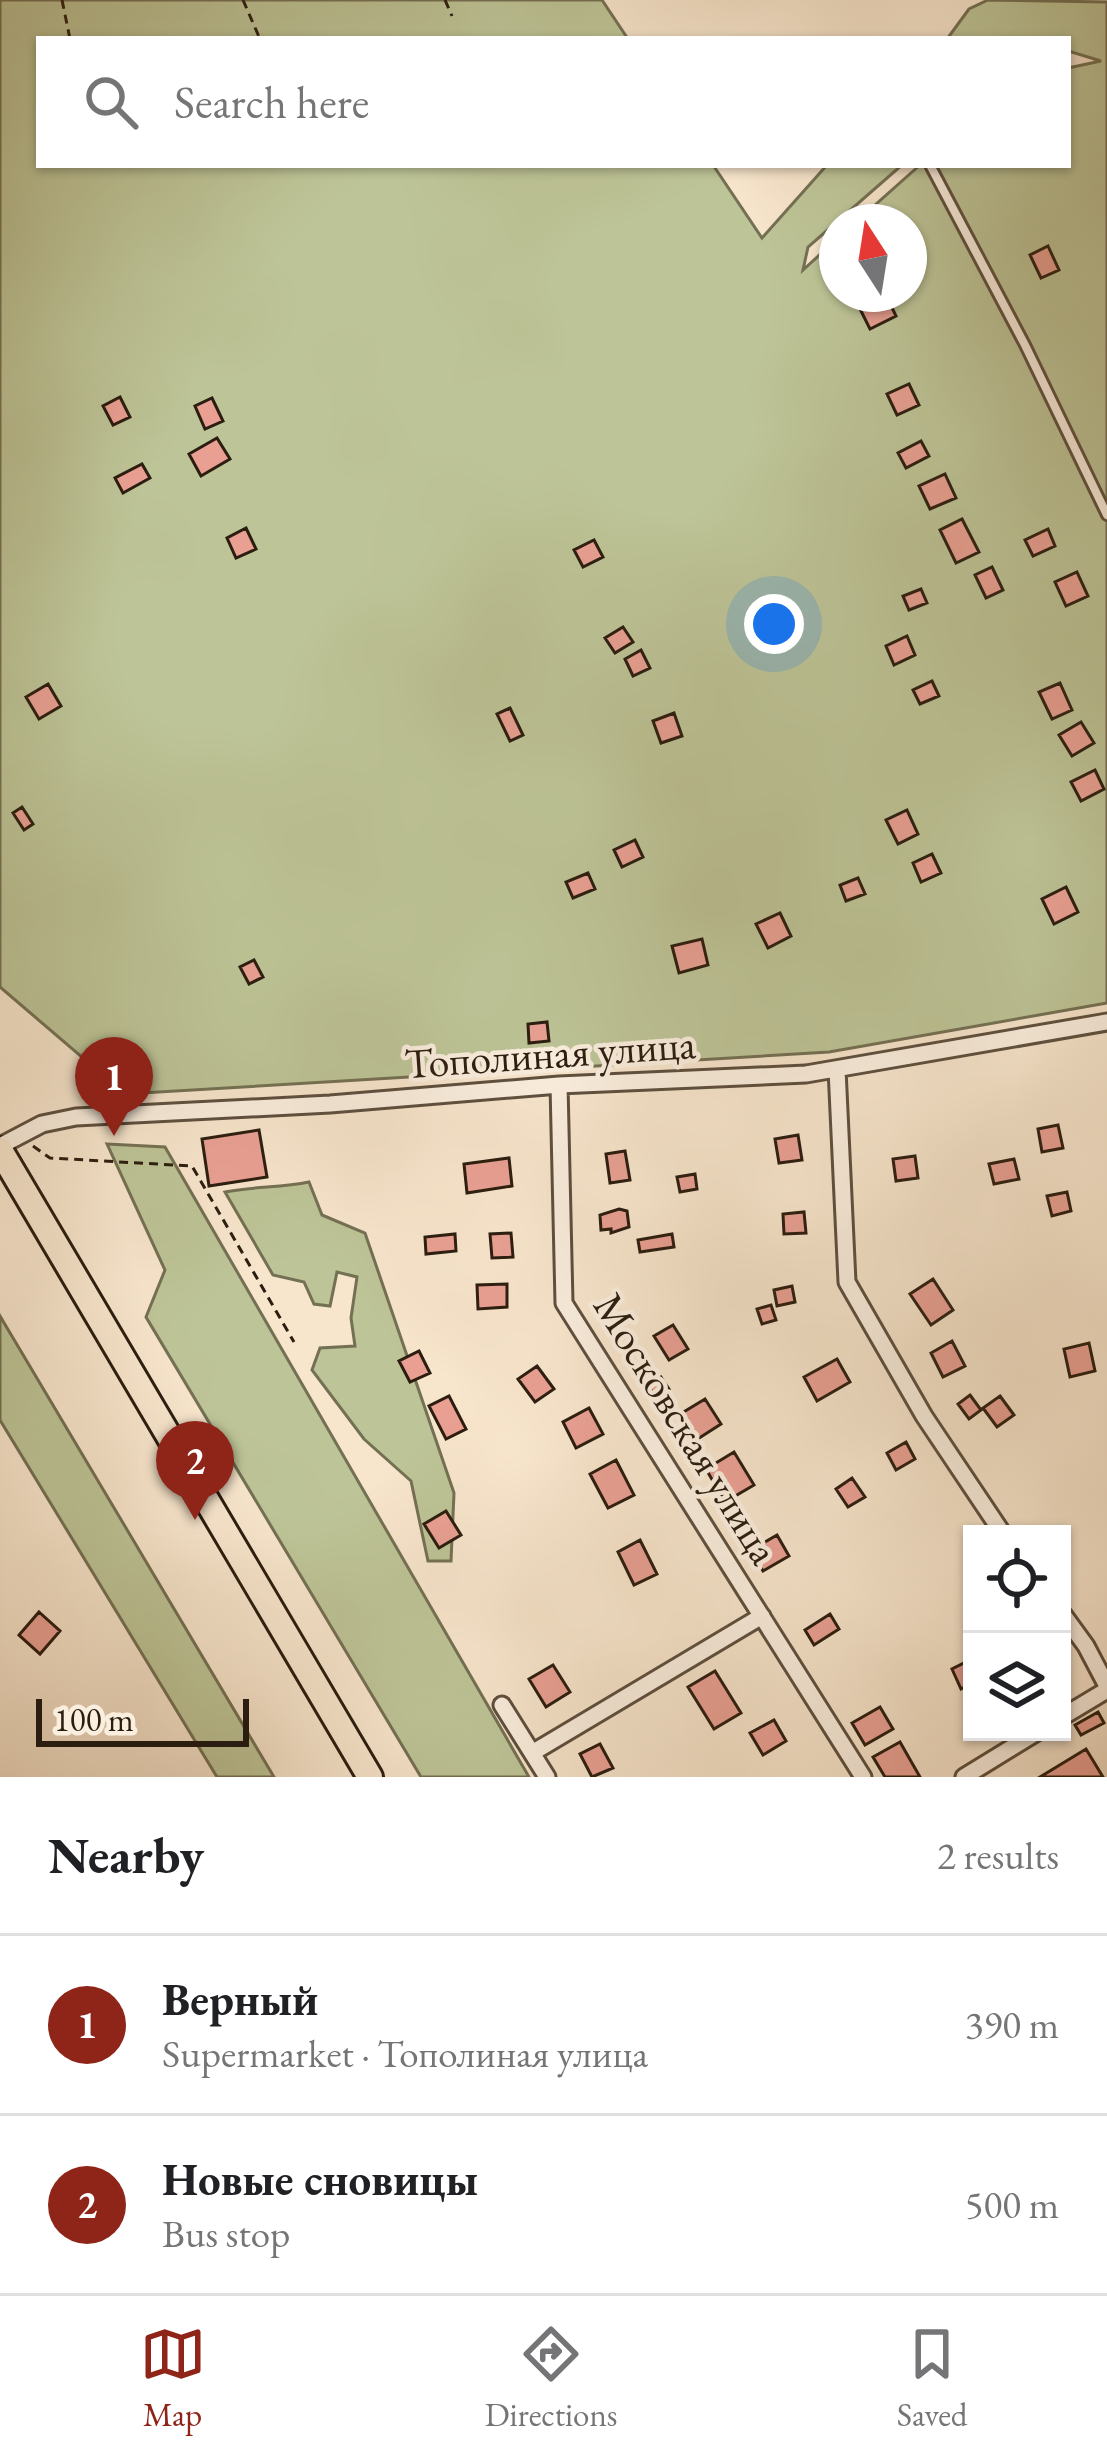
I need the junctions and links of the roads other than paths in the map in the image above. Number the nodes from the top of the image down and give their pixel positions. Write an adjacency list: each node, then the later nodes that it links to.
1 (932, 168): 2 (lane)
2 (1107, 515)
3 (1107, 1022): 4 (street, Тополиная улица)
4 (837, 1069): 5 (street, Тополиная улица); 7 (street)
5 (560, 1085): 6 (street, Тополиная улица); 8 (street, Московская улица)
6 (6, 1156): 15 (main road)
7 (997, 1525)
8 (761, 1616): 14 (street); 17 (street, Московская улица)
9 (1071, 1625): 10 (street)
10 (1107, 1688): 12 (street)
11 (502, 1705): 14 (street)
12 (1071, 1711)
13 (1022, 1741): 18 (street)
14 (532, 1753): 16 (street)
15 (370, 1777)
16 (548, 1777)
17 (863, 1777)
18 (964, 1777)

